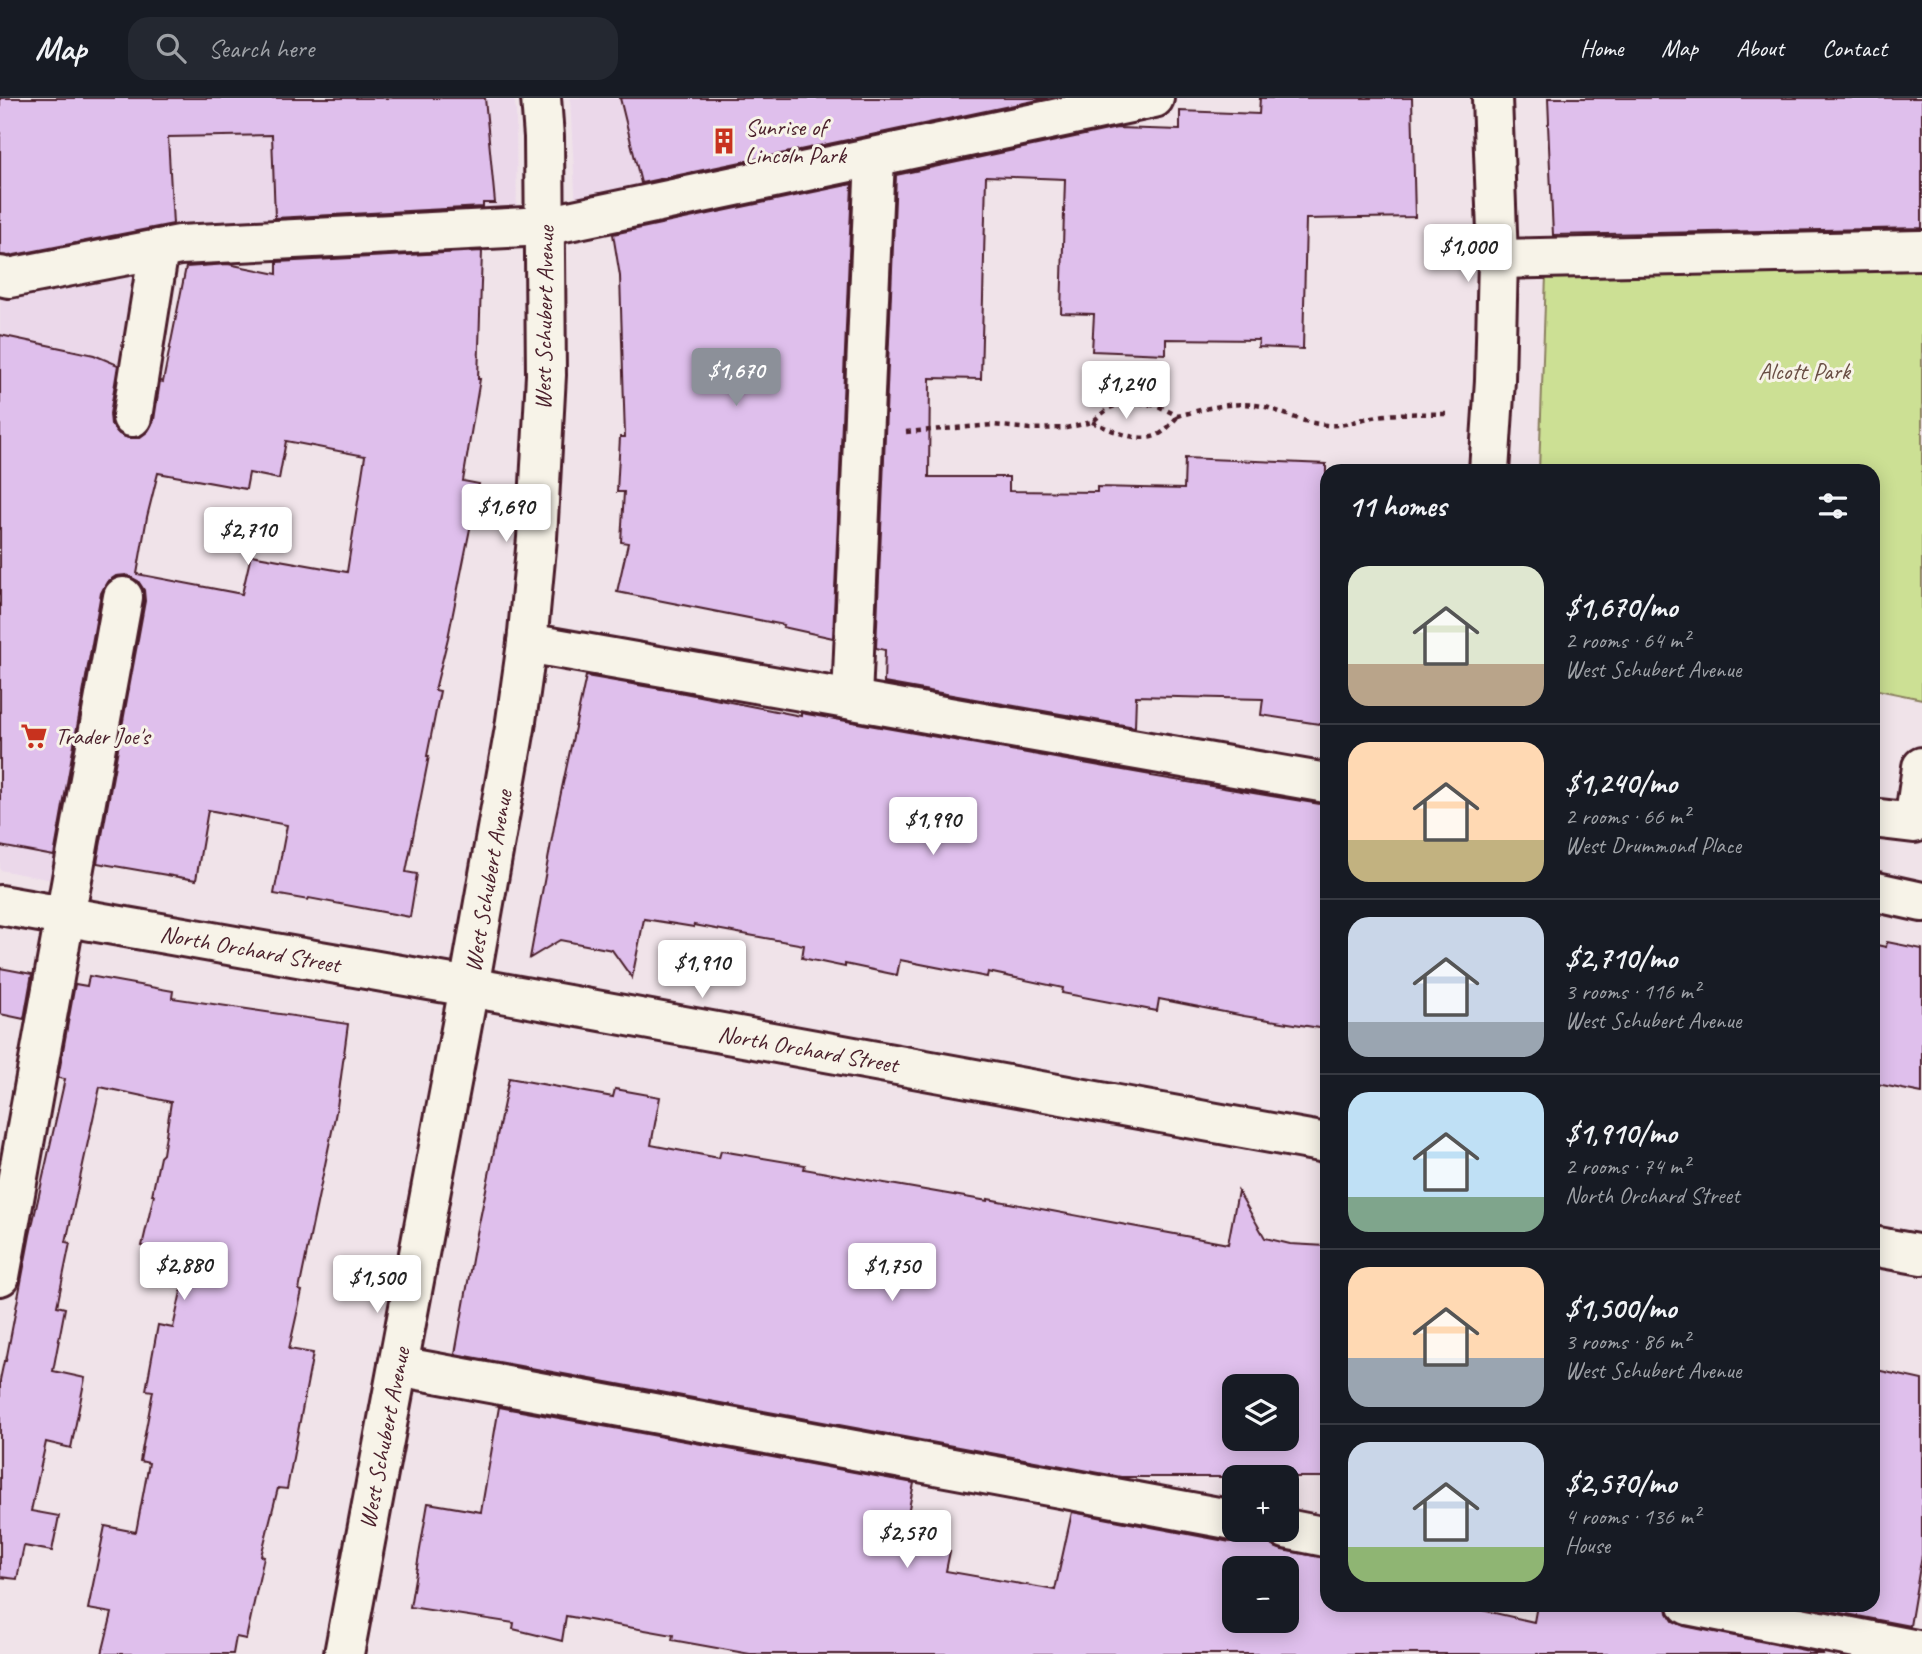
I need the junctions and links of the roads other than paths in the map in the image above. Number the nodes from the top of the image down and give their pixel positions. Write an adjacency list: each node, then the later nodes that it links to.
1 (541, 98): 5 (street, West Schubert Avenue)
2 (1154, 98): 4 (street)
3 (1492, 98): 8 (street)
4 (875, 157): 5 (street); 14 (street)
5 (545, 226): 6 (street); 13 (street, West Schubert Avenue)
6 (159, 249): 9 (street); 10 (street)
7 (1922, 250): 8 (street)
8 (1498, 259): 11 (street)
9 (0, 276)
10 (132, 418)
11 (1489, 464)
12 (123, 597): 21 (street)
13 (527, 643): 14 (street); 22 (street, West Schubert Avenue)
14 (852, 699): 16 (street)
15 (1922, 767): 17 (street)
16 (1320, 782)
17 (1880, 819)
18 (1880, 893): 19 (street)
19 (1922, 902)
20 (0, 905): 21 (street, North Orchard Street)
21 (66, 916): 22 (street, North Orchard Street); 26 (street)
22 (469, 987): 23 (street, North Orchard Street); 27 (street, West Schubert Avenue)
23 (1320, 1142)
24 (1880, 1247): 25 (street)
25 (1922, 1255)
26 (0, 1276)
27 (398, 1366): 28 (street); 33 (street, West Schubert Avenue)
28 (1222, 1518)
29 (1299, 1532): 30 (street)
30 (1320, 1535)
31 (1724, 1612): 32 (street)
32 (1922, 1651)
33 (344, 1654)

